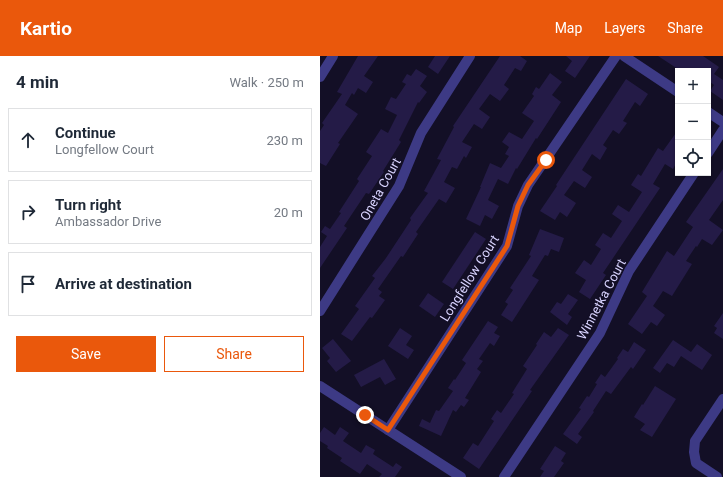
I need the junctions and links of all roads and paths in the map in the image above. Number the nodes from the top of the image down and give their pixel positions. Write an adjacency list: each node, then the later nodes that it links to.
1 (333, 56): 5 (street)
2 (470, 56): 12 (street, Oneta Court)
3 (616, 56): 15 (street, Longfellow Court)
4 (624, 56): 6 (street)
5 (320, 77)
6 (675, 90)
7 (711, 114): 8 (street)
8 (723, 122)
9 (723, 130): 10 (street)
10 (711, 148)
11 (692, 176): 17 (street, Winnetka Court)
12 (320, 312)
13 (320, 386): 15 (street)
14 (723, 399): 18 (street)
15 (388, 430): 16 (street)
16 (461, 477)
17 (504, 477)
18 (717, 477)

